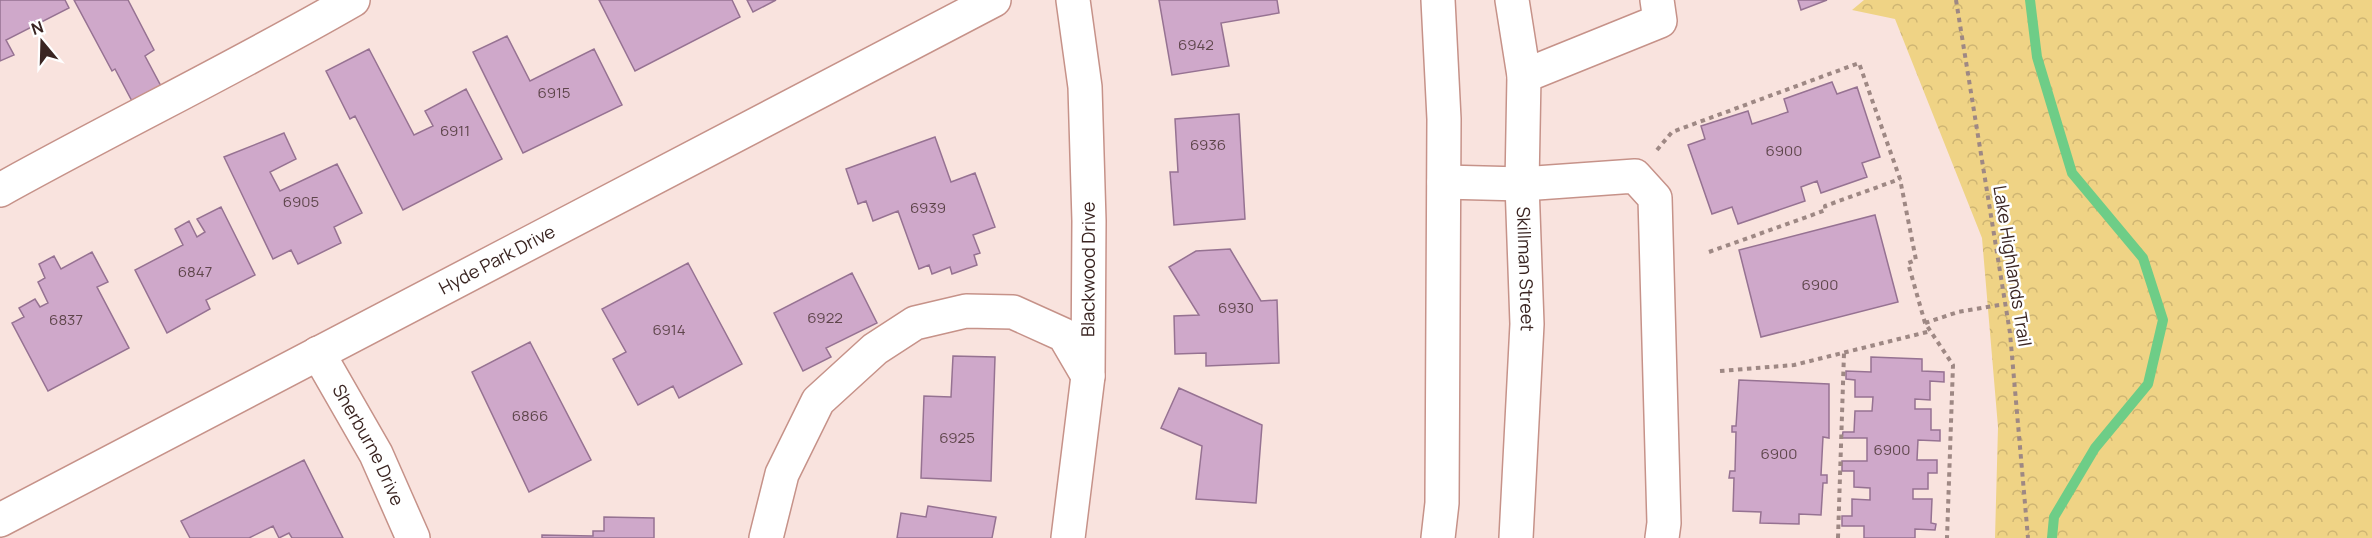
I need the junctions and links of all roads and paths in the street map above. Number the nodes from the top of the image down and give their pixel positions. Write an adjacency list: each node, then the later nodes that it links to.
1 (353, 0): 13 (street)
2 (994, 0): 18 (street, Hyde Park Drive)
3 (1073, 0): 21 (street, Blackwood Drive)
4 (1438, 0): 10 (street)
5 (1512, 0): 8 (street, Skillman Street)
6 (1956, 0): 15 (path, Lake Highlands Trail)
7 (1659, 10): 8 (street)
8 (1524, 76): 11 (street, Skillman Street)
9 (1900, 179): 12 (path); 14 (path); 16 (path)
10 (1444, 182): 11 (street); 26 (street)
11 (1522, 184): 12 (street); 27 (street, Skillman Street)
12 (1645, 187): 28 (street)
13 (0, 190)
14 (1709, 252)
15 (2005, 304): 16 (path); 31 (path, Lake Highlands Trail)
16 (1925, 323): 17 (path)
17 (1931, 331): 19 (path); 30 (path)
18 (318, 353): 22 (street, Hyde Park Drive); 23 (street, Sherburne Drive)
19 (1844, 353): 20 (path); 29 (path)
20 (1720, 371)
21 (1088, 376): 24 (street); 25 (street, Blackwood Drive)
22 (0, 520)
23 (413, 538)
24 (766, 538)
25 (1068, 538)
26 (1438, 538)
27 (1515, 538)
28 (1662, 538)
29 (1838, 538)
30 (1947, 538)
31 (2028, 538)

